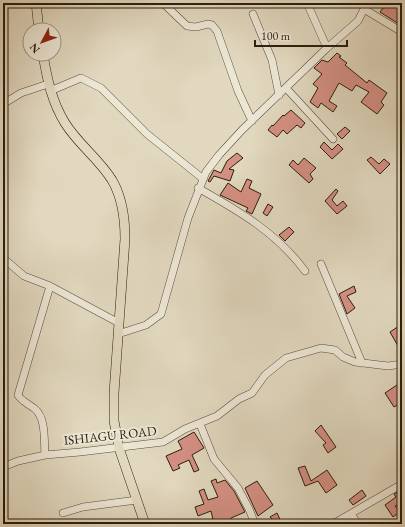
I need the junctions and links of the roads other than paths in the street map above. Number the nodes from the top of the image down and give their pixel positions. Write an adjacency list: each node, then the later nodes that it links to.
1 (7, 3): 5 (street)
2 (36, 3): 8 (main road)
3 (163, 3): 16 (street)
4 (307, 3): 10 (street)
5 (3, 4)
6 (365, 6): 9 (street); 10 (street)
7 (253, 14): 14 (street)
8 (38, 22)
9 (402, 32)
10 (326, 48): 13 (street)
11 (44, 62): 12 (main road)
12 (49, 87): 15 (street); 18 (street); 24 (main road)
13 (286, 88): 14 (street); 17 (street)
14 (279, 95): 16 (street)
15 (3, 104)
16 (252, 121): 18 (street)
17 (333, 139)
18 (202, 178): 19 (street)
19 (198, 188): 22 (street); 25 (street)
20 (3, 258): 23 (street)
21 (321, 264): 26 (street)
22 (305, 271)
23 (50, 286): 24 (street); 30 (street)
24 (119, 323): 25 (main road)
25 (118, 334): 29 (main road)
26 (362, 363): 27 (street, ISHIAGU ROAD); 28 (street, ISHIAGU ROAD)
27 (402, 363)
28 (200, 424): 29 (street, ISHIAGU ROAD); 37 (street)
29 (119, 448): 30 (street, ISHIAGU ROAD); 33 (main road)
30 (45, 454): 31 (street, ISHIAGU ROAD)
31 (3, 467)
32 (402, 484): 35 (street)
33 (137, 500): 34 (street); 36 (main road)
34 (63, 513)
35 (352, 514): 38 (street); 39 (street)
36 (145, 524)
37 (255, 524)
38 (333, 524)
39 (358, 524)

